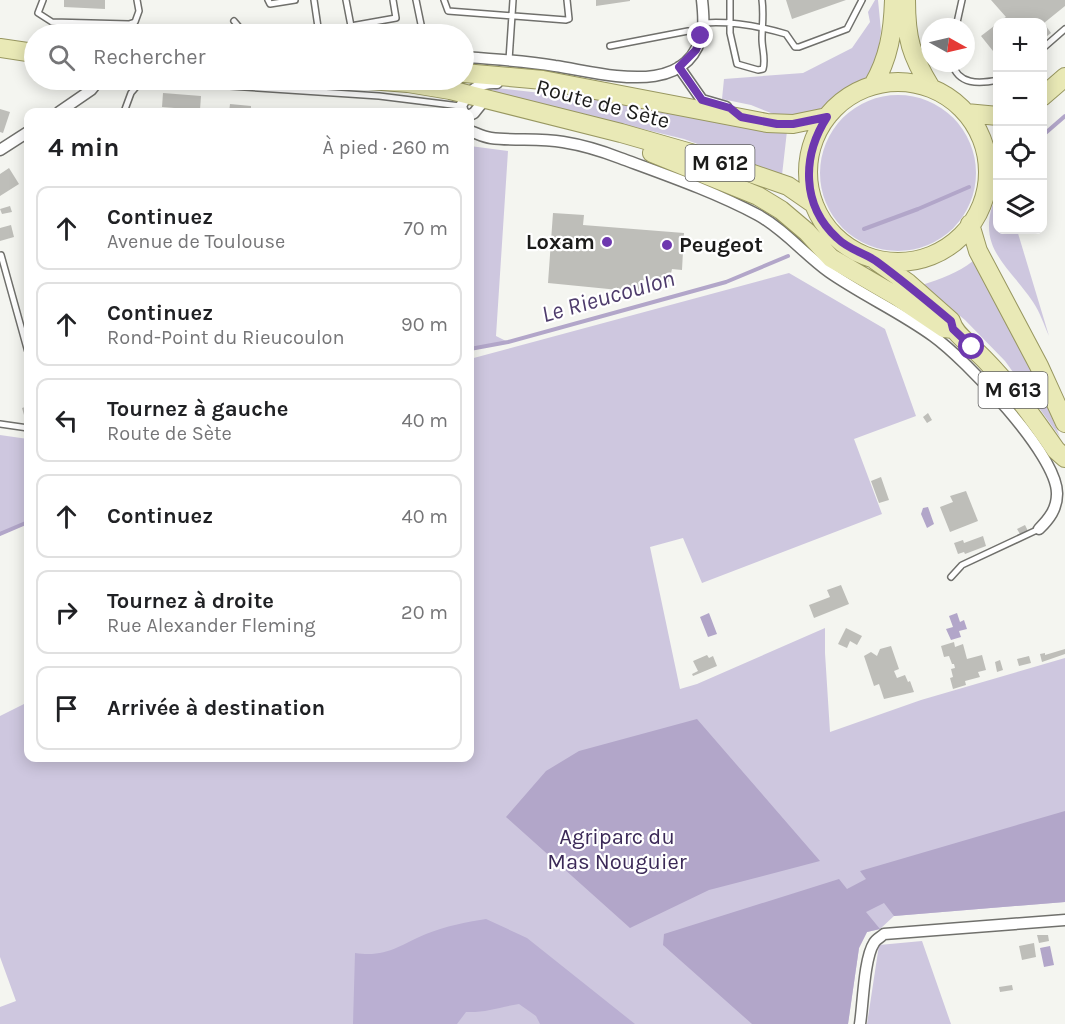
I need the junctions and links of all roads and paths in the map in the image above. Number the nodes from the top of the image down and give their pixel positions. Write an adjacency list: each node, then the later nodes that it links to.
1 (43, 0): 25 (lane)
2 (136, 0): 25 (lane)
3 (268, 0): 4 (lane)
4 (295, 0)
5 (314, 0): 28 (lane)
6 (346, 0): 29 (lane)
7 (393, 0): 30 (lane)
8 (416, 0): 31 (lane)
9 (444, 0): 20 (lane)
10 (513, 0): 20 (lane)
11 (567, 0): 20 (lane)
12 (702, 0): 26 (street)
13 (730, 0): 23 (lane)
14 (762, 0): 32 (lane)
15 (861, 0): 32 (lane)
16 (894, 0): 47 (main road)
17 (906, 0): 24 (main road)
18 (911, 0): 24 (lane)
19 (962, 0): 21 (lane)
20 (512, 16): 42 (lane)
21 (958, 18)
22 (234, 21): 27 (lane)
23 (729, 22): 26 (lane); 32 (lane); 32 (lane)
24 (906, 22): 48 (main road)
25 (87, 23)
26 (703, 23): 34 (street)
27 (237, 24)
28 (318, 24)
29 (351, 24)
30 (367, 24)
31 (421, 24)
32 (763, 28)
33 (1065, 29): 35 (lane)
34 (701, 36): 36 (lane); 41 (street)
35 (1047, 45)
36 (610, 46)
37 (24, 47): 38 (main road)
38 (0, 48): 39 (main road)
39 (24, 52)
40 (474, 60): 42 (street)
41 (679, 67): 42 (street); 61 (street)
42 (508, 68): 43 (main road, Route de Sète / M 612); 55 (street); 61 (main road, Route de Sète / M 612)
43 (474, 72)
44 (954, 72): 46 (lane)
45 (1065, 77): 53 (main road)
46 (993, 81)
47 (873, 85): 48 (main road); 62 (main road)
48 (931, 88): 59 (main road)
49 (91, 90): 56 (street)
50 (133, 90): 57 (lane)
51 (290, 90): 55 (lane)
52 (431, 90): 55 (main road, Route de Sète / M 612)
53 (1047, 93)
54 (486, 98): 55 (main road, Route de Sète / M 612); 58 (street); 64 (main road, Route de Sète / M 612)
55 (464, 104)
56 (65, 108)
57 (125, 108)
58 (474, 113)
59 (966, 113): 60 (main road); 68 (main road)
60 (993, 116)
61 (741, 117): 62 (main road, Route de Sète / M 612)
62 (827, 117): 69 (main road)
63 (474, 132): 79 (street)
64 (621, 132): 69 (main road, Route de Sète / M 612); 73 (main road, M 612)
65 (24, 135): 66 (street)
66 (0, 150)
67 (993, 153): 68 (main road)
68 (987, 162): 70 (main road)
69 (814, 204): 72 (main road)
70 (970, 225): 72 (main road); 76 (main road, M 613)
71 (1, 255): 74 (lane)
72 (873, 259): 73 (main road, M 613)
73 (953, 329): 78 (main road, M 613)
74 (24, 338)
75 (0, 423): 77 (lane)
76 (1065, 423)
77 (24, 427)
78 (1065, 458)
79 (1039, 529): 80 (lane)
80 (951, 578)
81 (1065, 920): 82 (street)
82 (860, 1024)

